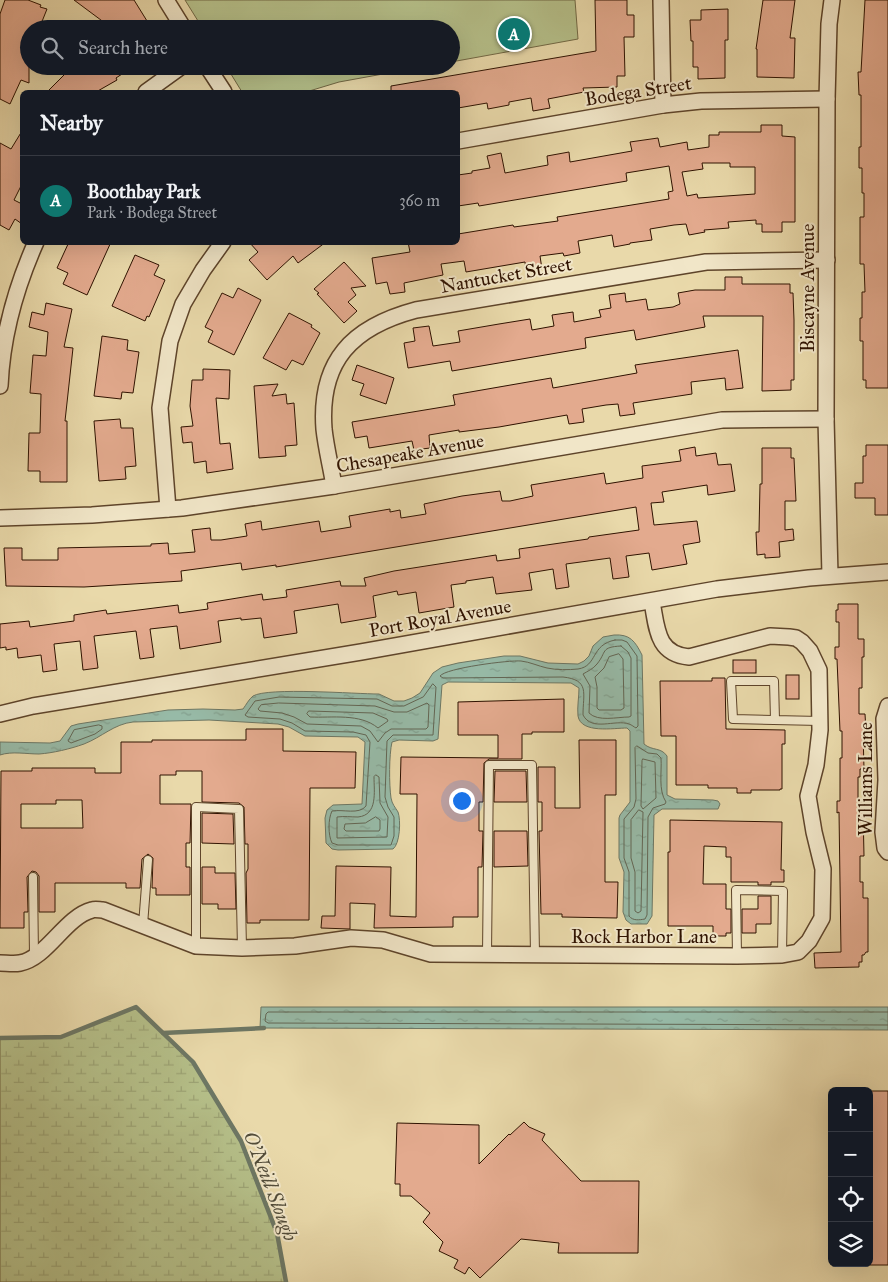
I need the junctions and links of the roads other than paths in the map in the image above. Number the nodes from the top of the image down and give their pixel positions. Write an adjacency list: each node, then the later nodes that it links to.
1 (166, 0): 4 (street)
2 (661, 0): 10 (street)
3 (832, 0): 9 (street, Biscayne Avenue)
4 (178, 20)
5 (170, 75): 7 (street)
6 (213, 75): 8 (street)
7 (149, 90)
8 (223, 90)
9 (827, 99): 10 (street, Bodega Street); 14 (street, Biscayne Avenue)
10 (664, 105): 11 (street, Bodega Street)
11 (460, 141)
12 (35, 245): 15 (street)
13 (221, 245): 18 (street)
14 (827, 260): 16 (street, Biscayne Avenue); 17 (street, Nantucket Street)
15 (0, 386)
16 (826, 419): 17 (street, Chesapeake Avenue); 21 (street, Biscayne Avenue)
17 (334, 486): 18 (street, Chesapeake Avenue)
18 (168, 509): 19 (street, Chesapeake Avenue)
19 (0, 518)
20 (888, 572): 21 (street, Port Royal Avenue)
21 (830, 576): 22 (street, Port Royal Avenue)
22 (652, 602): 24 (street, Port Royal Avenue); 26 (street, Rock Harbor Lane)
23 (888, 706): 27 (street, Williams Lane)
24 (0, 714)
25 (775, 720): 25 (lane); 26 (lane)
26 (820, 720): 35 (street, Rock Harbor Lane)
27 (888, 852)
28 (148, 860): 30 (lane)
29 (33, 877): 36 (lane)
30 (143, 926): 31 (street, Rock Harbor Lane); 36 (street, Rock Harbor Lane)
31 (196, 946): 32 (street, Rock Harbor Lane); 32 (lane)
32 (242, 948): 33 (street, Rock Harbor Lane)
33 (488, 954): 34 (street, Rock Harbor Lane); 34 (lane)
34 (535, 955): 37 (street, Rock Harbor Lane)
35 (782, 955): 37 (street, Rock Harbor Lane); 37 (lane)
36 (34, 956): 38 (street, Rock Harbor Lane)
37 (737, 956)
38 (0, 963)

